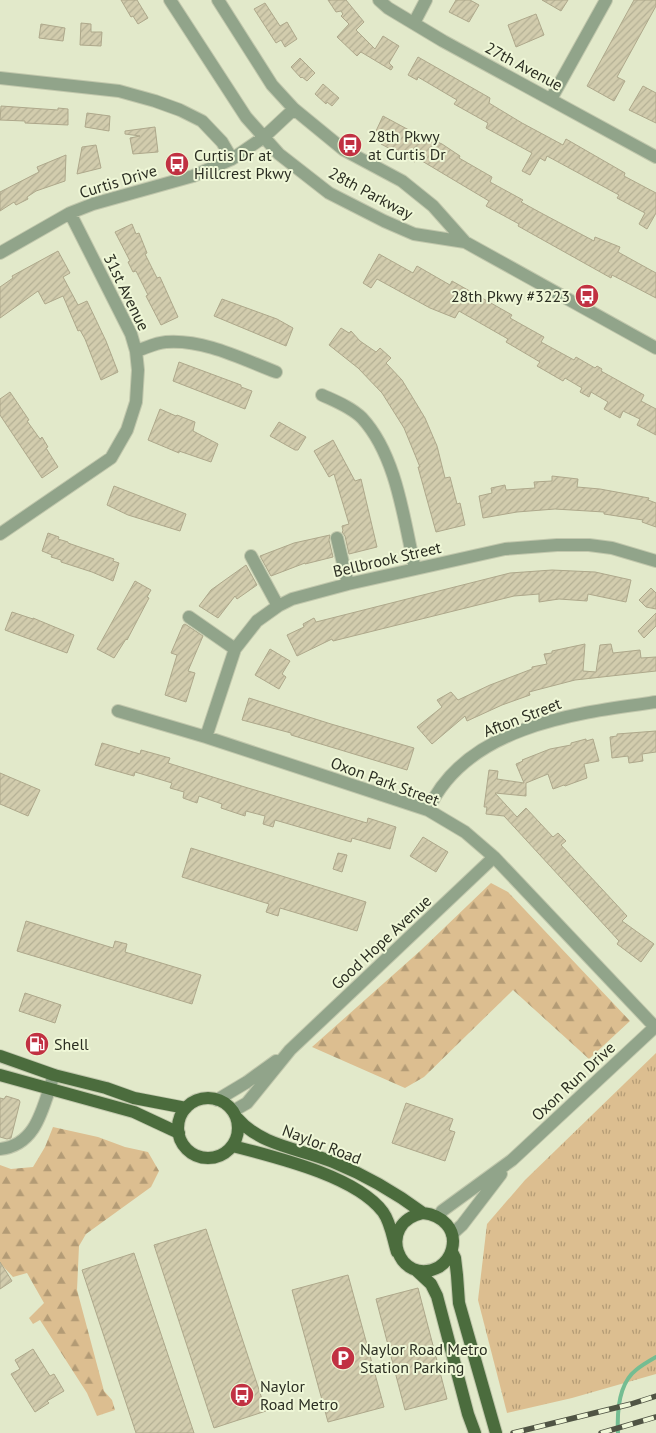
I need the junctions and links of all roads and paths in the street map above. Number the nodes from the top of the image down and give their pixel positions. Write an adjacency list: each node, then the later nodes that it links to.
1 (170, 0): 10 (street, 28th Parkway)
2 (218, 0): 9 (street, 28th Parkway)
3 (379, 0): 6 (street, 27th Avenue)
4 (426, 0): 6 (street)
5 (606, 0): 8 (street)
6 (414, 23): 8 (street, 27th Avenue)
7 (0, 78): 12 (street)
8 (551, 99): 11 (street, 27th Avenue)
9 (294, 109): 10 (street, Curtis Drive); 14 (street, 28th Parkway)
10 (264, 137): 12 (street, Curtis Drive); 14 (street, 28th Parkway)
11 (656, 157)
12 (232, 159): 13 (street, Curtis Drive)
13 (70, 213): 15 (street, Curtis Drive); 17 (street, 31st Avenue)
14 (465, 242): 16 (street, 28th Parkway)
15 (0, 253)
16 (656, 348)
17 (136, 351): 18 (street); 20 (street, 31st Avenue)
18 (276, 372)
19 (322, 395): 24 (street)
20 (0, 534)
21 (337, 538): 25 (street)
22 (251, 556): 26 (street)
23 (656, 561): 24 (street, Bellbrook Street)
24 (415, 569): 25 (street, Bellbrook Street)
25 (348, 584): 26 (street, Bellbrook Street)
26 (278, 606): 28 (street, Bellbrook Street)
27 (189, 617): 28 (street)
28 (234, 649): 31 (street, Bellbrook Street)
29 (656, 702): 32 (street, Afton Street)
30 (118, 711): 31 (street, Oxon Park Street)
31 (206, 737): 32 (street, Oxon Park Street)
32 (428, 810): 33 (street, Oxon Park Street)
33 (494, 857): 34 (street, Oxon Park Street); 35 (street, Good Hope Avenue)
34 (656, 1027): 46 (street, Oxon Run Drive)
35 (290, 1050): 40 (street, Good Hope Avenue); 42 (street, Good Hope Avenue)
36 (0, 1056): 38 (main road)
37 (0, 1075): 39 (main road)
38 (54, 1075): 39 (street); 41 (main road)
39 (49, 1089): 43 (main road); 45 (street)
40 (218, 1100): 41 (main road); 42 (main road)
41 (186, 1108): 43 (main road)
42 (235, 1115): 44 (main road); 47 (main road, Naylor Road)
43 (179, 1134): 44 (main road)
44 (233, 1146): 50 (main road, Naylor Road)
45 (0, 1149)
46 (512, 1160): 48 (street, Oxon Run Drive); 49 (street, Oxon Run Drive)
47 (423, 1213): 48 (main road); 50 (main road)
48 (439, 1217): 49 (main road)
49 (452, 1234): 51 (main road)
50 (397, 1252): 52 (main road)
51 (452, 1252): 52 (main road); 54 (main road)
52 (416, 1270): 53 (main road)
53 (475, 1433)
54 (496, 1433)

